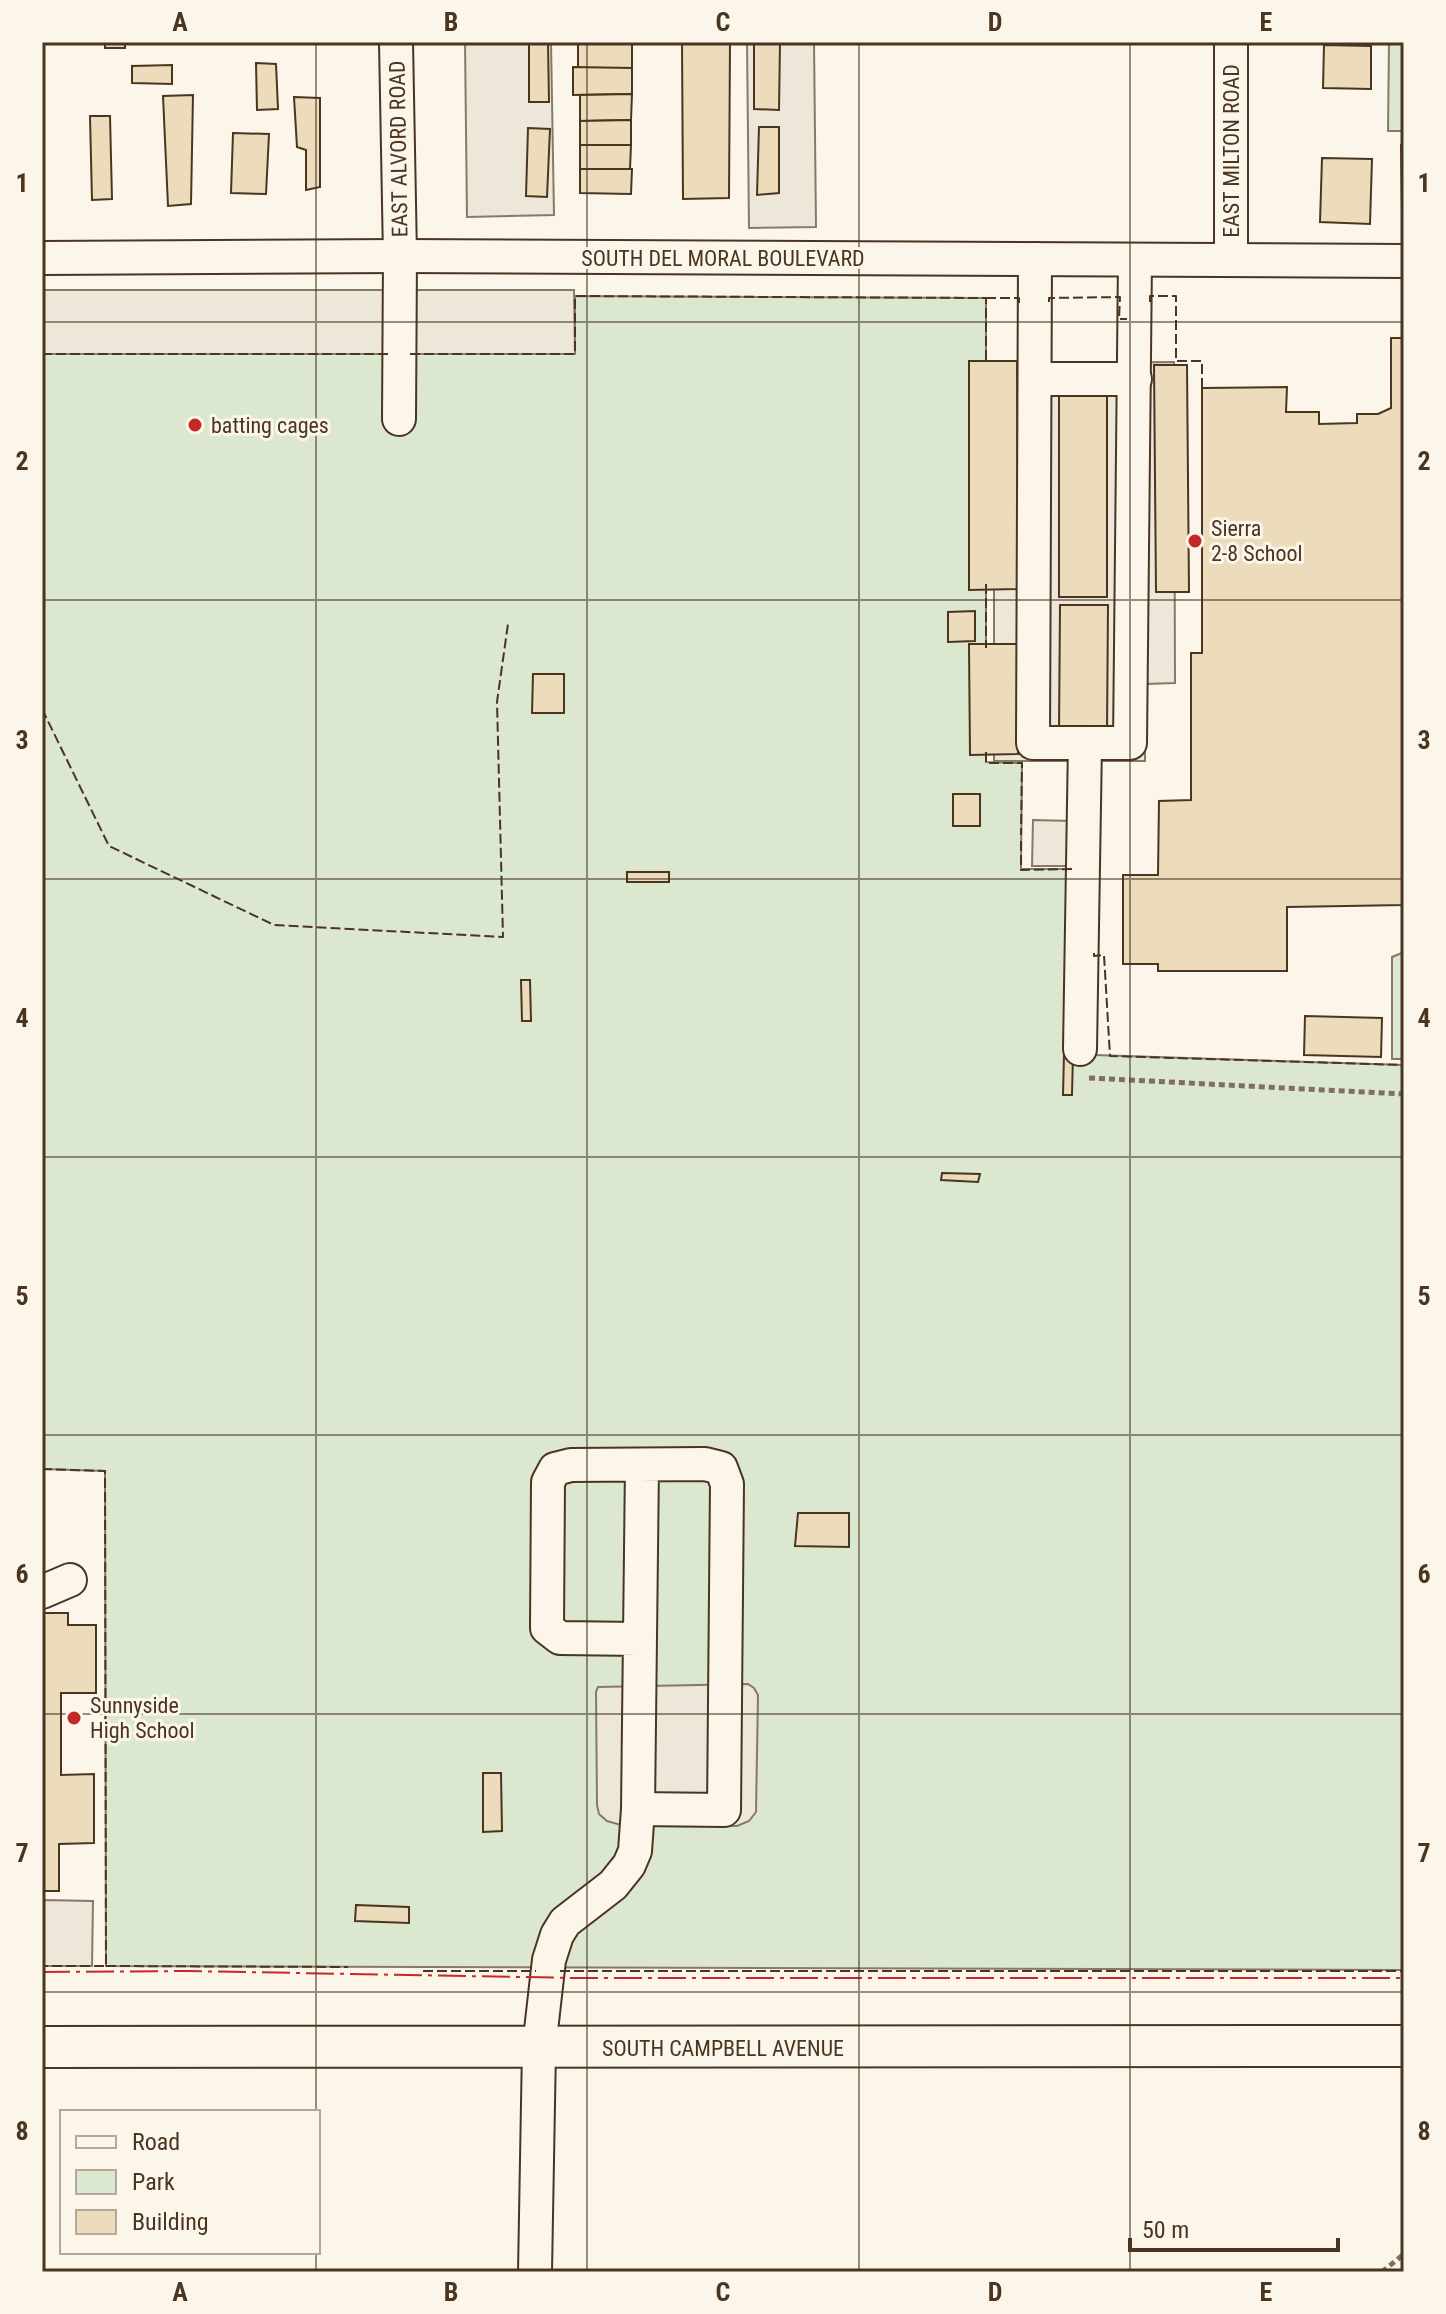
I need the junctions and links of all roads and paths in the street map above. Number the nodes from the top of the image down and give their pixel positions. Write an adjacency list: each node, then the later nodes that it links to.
1 (396, 42): 3 (street, EAST ALVORD ROAD)
2 (1231, 42): 7 (street, EAST MILTON ROAD)
3 (400, 256): 4 (street, SOUTH DEL MORAL BOULEVARD); 5 (street, SOUTH DEL MORAL BOULEVARD); 11 (street, EAST ALVORD ROAD)
4 (42, 258)
5 (1035, 259): 6 (street, SOUTH DEL MORAL BOULEVARD); 9 (street)
6 (1135, 260): 7 (street, SOUTH DEL MORAL BOULEVARD); 10 (street)
7 (1231, 260): 8 (street, SOUTH DEL MORAL BOULEVARD)
8 (1404, 261)
9 (1035, 379): 10 (street); 12 (street)
10 (1135, 379): 12 (street)
11 (399, 419)
12 (1085, 743): 13 (street)
13 (1080, 1049): 14 (path)
14 (1404, 1094)
15 (642, 1465): 16 (street); 16 (street); 17 (street)
16 (639, 1639): 17 (street)
17 (638, 1809): 20 (street)
18 (1404, 2046): 20 (main road, SOUTH CAMPBELL AVENUE)
19 (42, 2047): 20 (main road, SOUTH CAMPBELL AVENUE)
20 (539, 2048): 22 (street)
21 (1404, 2254): 23 (path)
22 (535, 2272)
23 (1382, 2272)

